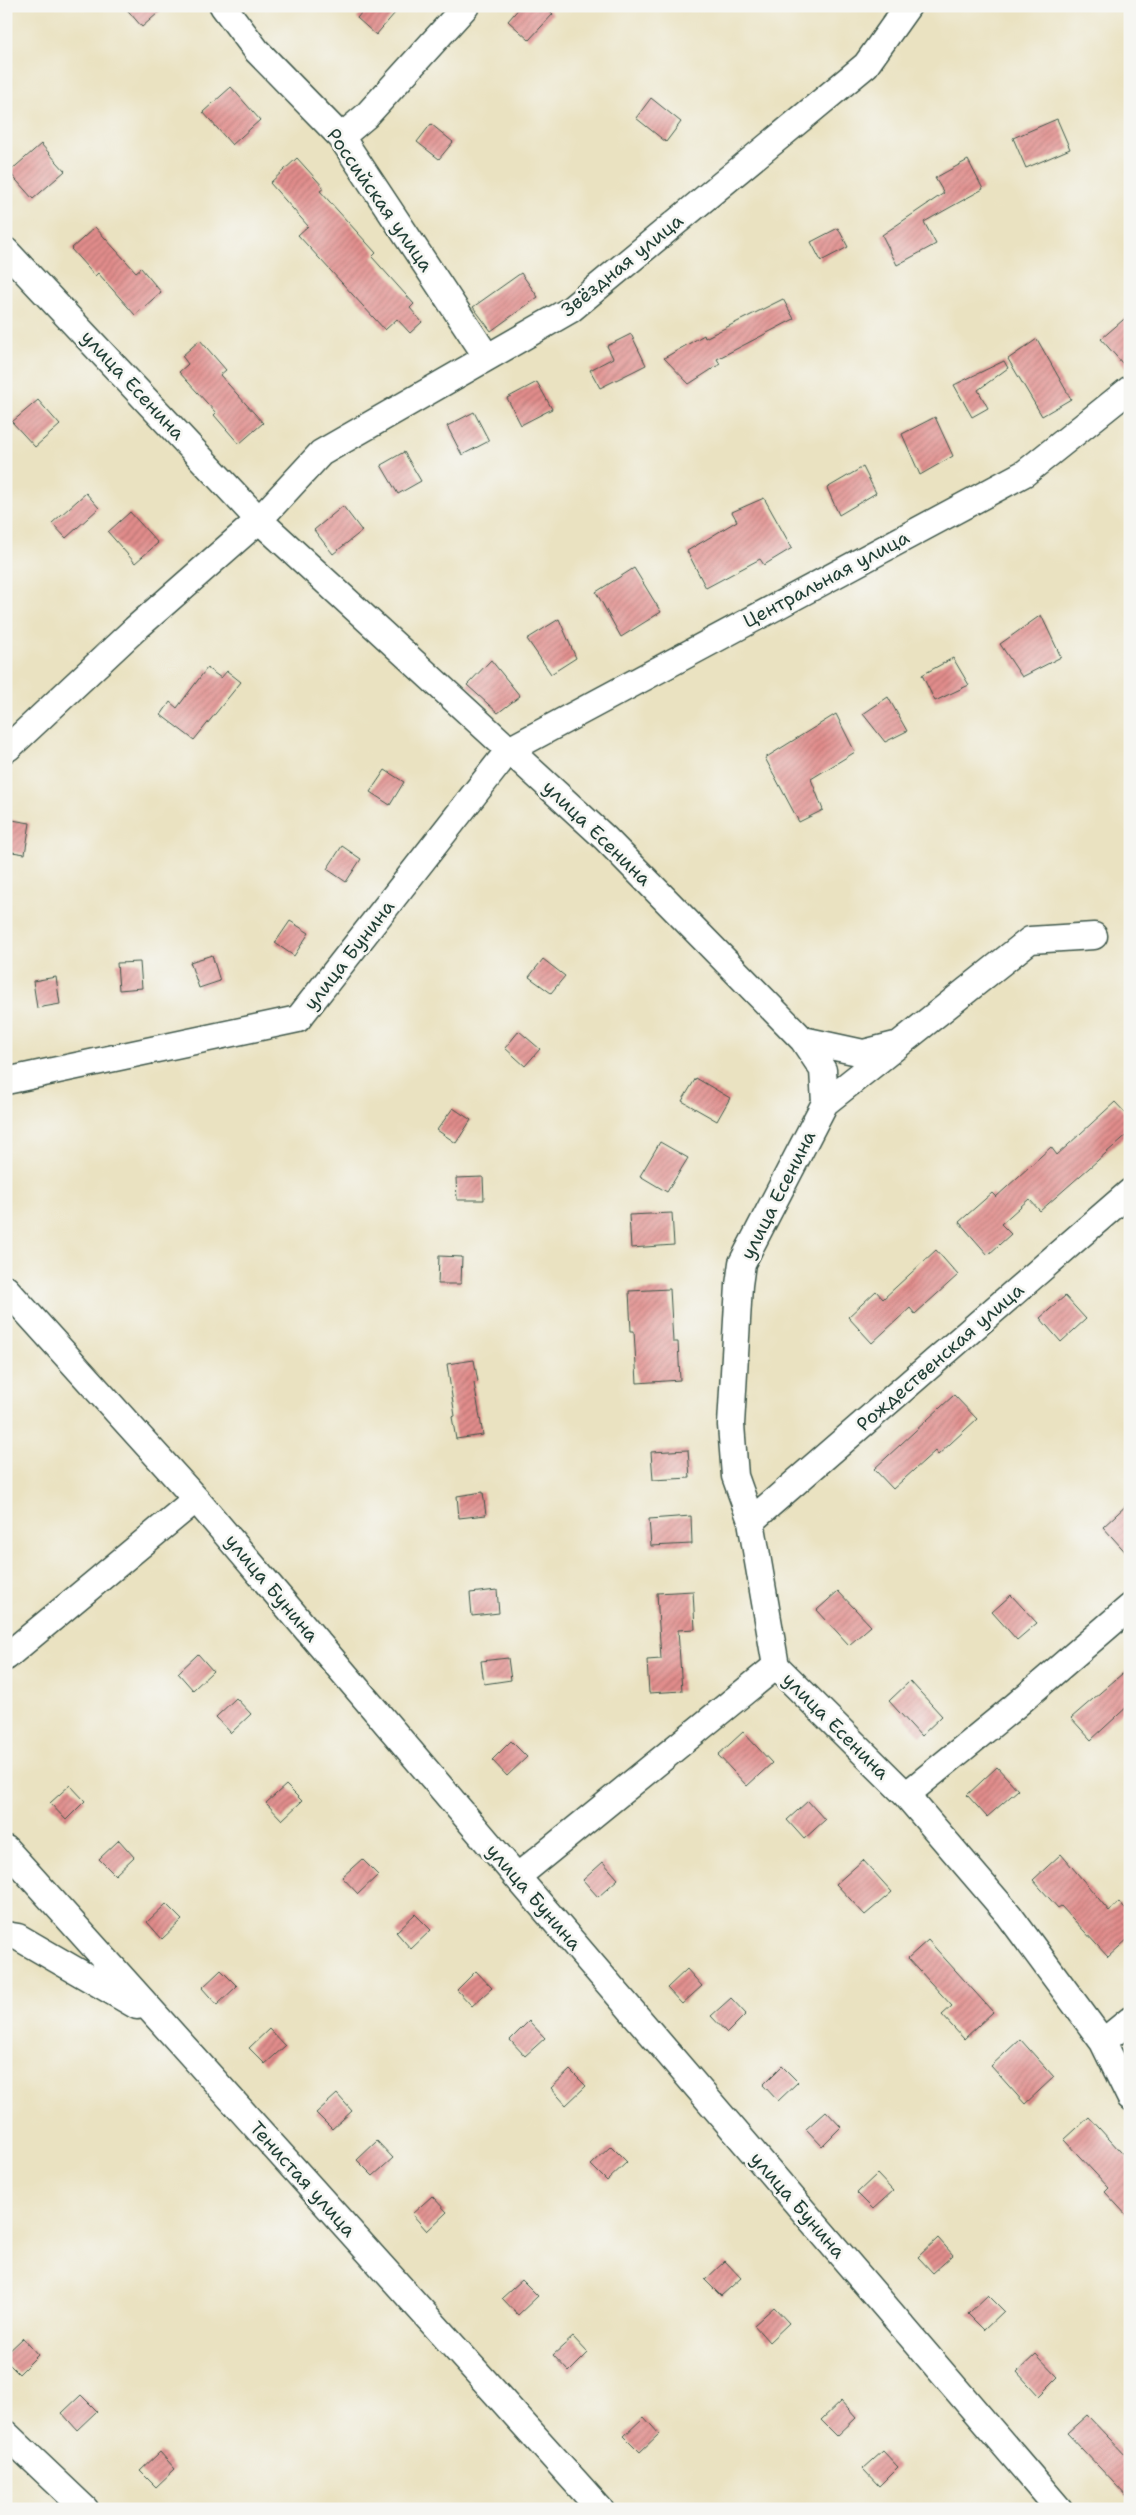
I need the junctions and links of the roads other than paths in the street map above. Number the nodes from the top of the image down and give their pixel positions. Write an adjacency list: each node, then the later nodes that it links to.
1 (223, 6): 4 (street, Российская улица)
2 (466, 6): 4 (street)
3 (908, 6): 6 (street, Звёздная улица)
4 (341, 137): 6 (street, Российская улица)
5 (6, 250): 8 (street, улица Есенина)
6 (487, 357): 8 (street, Звёздная улица)
7 (1130, 389): 10 (street, Центральная улица)
8 (259, 520): 9 (street); 10 (street, улица Есенина)
9 (6, 747)
10 (509, 750): 12 (street, улица Есенина); 14 (street, улица Бунина)
11 (1094, 936): 13 (street)
12 (803, 1040): 13 (street); 15 (street, улица Есенина)
13 (903, 1043): 15 (street)
14 (6, 1081)
15 (825, 1103): 19 (street, улица Есенина)
16 (1130, 1192): 19 (street, Рождественская улица)
17 (6, 1289): 18 (street, улица Бунина)
18 (196, 1499): 21 (street); 25 (street, улица Бунина)
19 (751, 1521): 22 (street, улица Есенина)
20 (1130, 1607): 23 (street)
21 (6, 1657)
22 (776, 1666): 23 (street, улица Есенина); 25 (street)
23 (906, 1795): 29 (street, улица Есенина)
24 (6, 1849): 27 (street, Тенистая улица)
25 (517, 1877): 34 (street, улица Бунина)
26 (6, 1935): 27 (street)
27 (159, 2019): 33 (street, Тенистая улица)
28 (1130, 2020): 29 (street)
29 (1103, 2042): 30 (street, улица Есенина)
30 (1130, 2097)
31 (6, 2434): 32 (street)
32 (85, 2509)
33 (600, 2509)
34 (1059, 2509)

